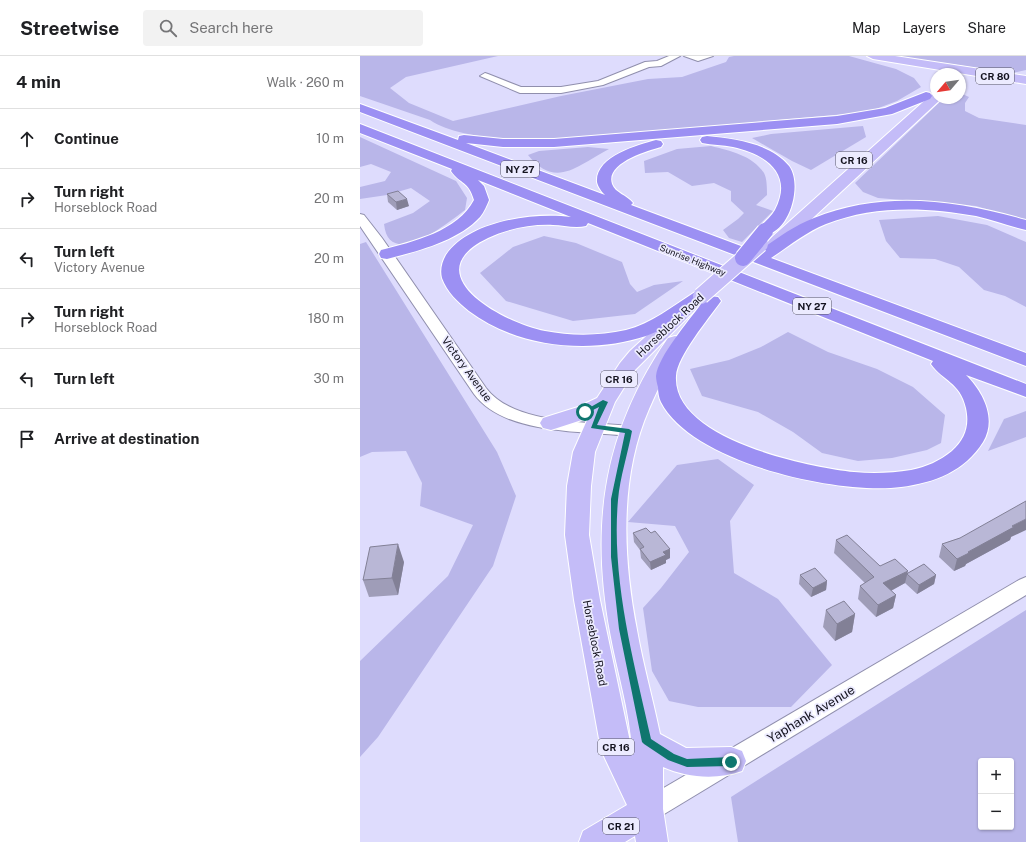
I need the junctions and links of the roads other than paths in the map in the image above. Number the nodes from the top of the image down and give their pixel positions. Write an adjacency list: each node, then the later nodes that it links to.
1 (666, 56): 6 (street)
2 (676, 56): 6 (street)
3 (688, 56): 4 (street)
4 (709, 56)
5 (873, 56): 7 (main road)
6 (648, 64): 9 (street)
7 (932, 68)
8 (966, 74): 10 (main road, CR 80)
9 (485, 76)
10 (1026, 80)
11 (930, 94): 14 (highway)
12 (930, 96): 20 (main road, Horseblock Road / CR 16)
13 (360, 108): 14 (highway, NY 27)
14 (380, 116): 19 (highway, NY 27)
15 (360, 128): 16 (highway, Sunrise Highway / NY 27)
16 (429, 155): 21 (highway, Sunrise Highway / NY 27); 22 (highway)
17 (360, 218): 22 (street, Victory Avenue)
18 (1026, 225): 20 (highway)
19 (681, 229): 20 (highway); 25 (highway, NY 27)
20 (777, 235): 23 (highway); 24 (main road, Horseblock Road / CR 16, bridge)
21 (666, 249): 24 (highway); 26 (highway, Sunrise Highway / NY 27)
22 (387, 254): 31 (street, Victory Avenue)
23 (761, 258): 24 (main road, Horseblock Road / CR 16)
24 (706, 299): 26 (highway); 30 (main road, Horseblock Road / CR 16); 33 (main road, Horseblock Road / CR 16)
25 (880, 305): 27 (highway); 28 (highway, NY 27)
26 (902, 341): 29 (highway, Sunrise Highway / NY 27)
27 (1026, 343)
28 (1026, 360)
29 (1026, 390)
30 (605, 402): 31 (main road); 32 (main road, Horseblock Road / CR 16)
31 (551, 423): 32 (street, Victory Avenue)
32 (593, 427): 33 (street, Victory Avenue); 37 (main road, Horseblock Road / CR 16)
33 (629, 431): 35 (main road, Horseblock Road / CR 16)
34 (1026, 585): 36 (street, Yaphank Avenue / CR 21)
35 (647, 742): 36 (main road); 37 (main road, Horseblock Road / CR 16)
36 (731, 762): 37 (street, Yaphank Avenue / CR 21)
37 (647, 811): 38 (main road, Yaphank Avenue / CR 21); 39 (main road, Horseblock Road / CR 16)
38 (594, 842)
39 (652, 842)

